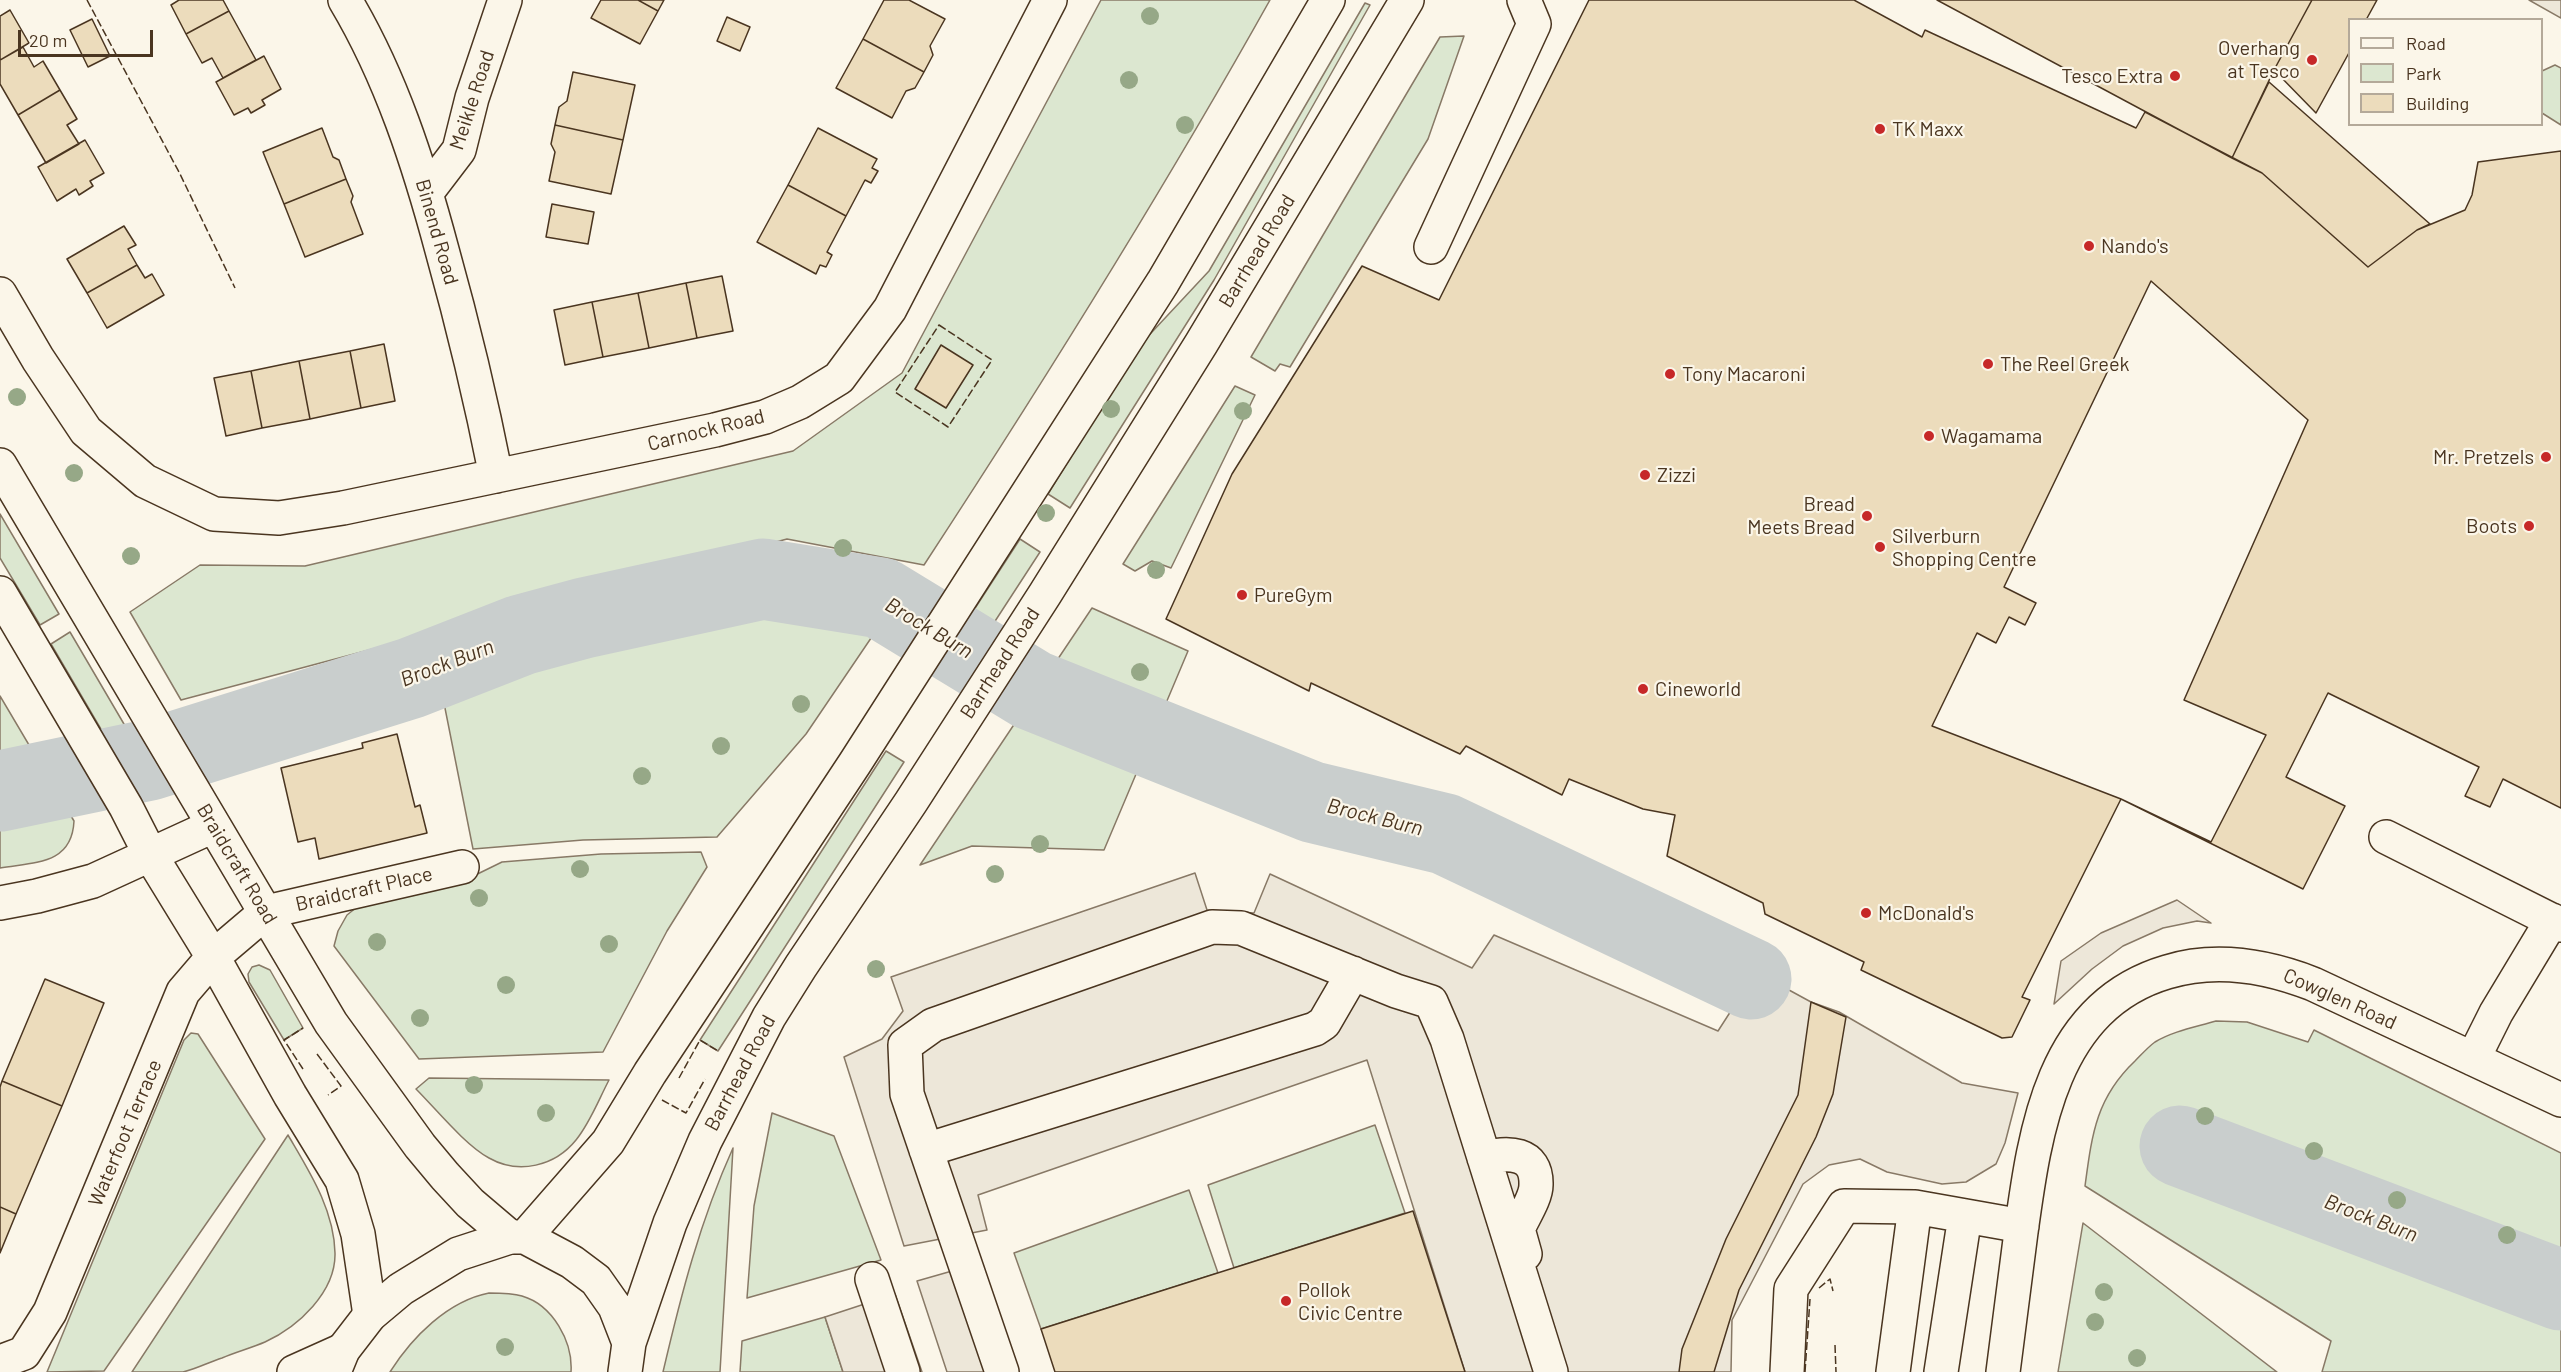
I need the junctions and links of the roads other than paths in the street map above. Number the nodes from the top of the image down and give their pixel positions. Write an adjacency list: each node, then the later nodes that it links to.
1 (345, 0): 7 (street, Binend Road)
2 (505, 0): 7 (street, Meikle Road)
3 (1050, 0): 11 (street, Carnock Road)
4 (1328, 0): 29 (street)
5 (1407, 0): 32 (street, Barrhead Road)
6 (1524, 0): 8 (street)
7 (427, 192): 11 (street, Binend Road)
8 (1431, 247)
9 (0, 294): 11 (street, Carnock Road)
10 (0, 465): 13 (street, Braidcraft Road)
11 (496, 476)
12 (0, 593): 15 (street)
13 (213, 826): 15 (street); 18 (street, Braidcraft Road)
14 (2386, 837): 19 (street)
15 (151, 856): 17 (street); 20 (street)
16 (462, 867): 18 (street, Braidcraft Place)
17 (0, 903)
18 (266, 912): 20 (street, Waterfoot Terrace); 29 (street, Braidcraft Road)
19 (2556, 923): 22 (street)
20 (213, 957): 31 (street); 34 (street, Waterfoot Terrace)
21 (1353, 973): 24 (street); 24 (street); 25 (street)
22 (2472, 1059): 23 (street, Cowglen Road); 28 (street, Cowglen Road)
23 (2561, 1100)
24 (926, 1150): 37 (street)
25 (1484, 1158): 38 (street); 39 (street)
26 (1915, 1207): 27 (street); 40 (street); 41 (street)
27 (1965, 1216): 28 (street); 42 (street)
28 (2022, 1226): 43 (street, Cowglen Road)
29 (518, 1237): 31 (street); 32 (street, Braidcraft Road)
30 (872, 1279): 36 (street)
31 (370, 1315): 33 (street)
32 (627, 1358)
33 (338, 1361): 35 (street)
34 (0, 1362)
35 (294, 1372)
36 (903, 1372)
37 (1002, 1372)
38 (1551, 1372)
39 (1562, 1372)
40 (1787, 1372)
41 (1893, 1372)
42 (1941, 1372)
43 (2003, 1372)

